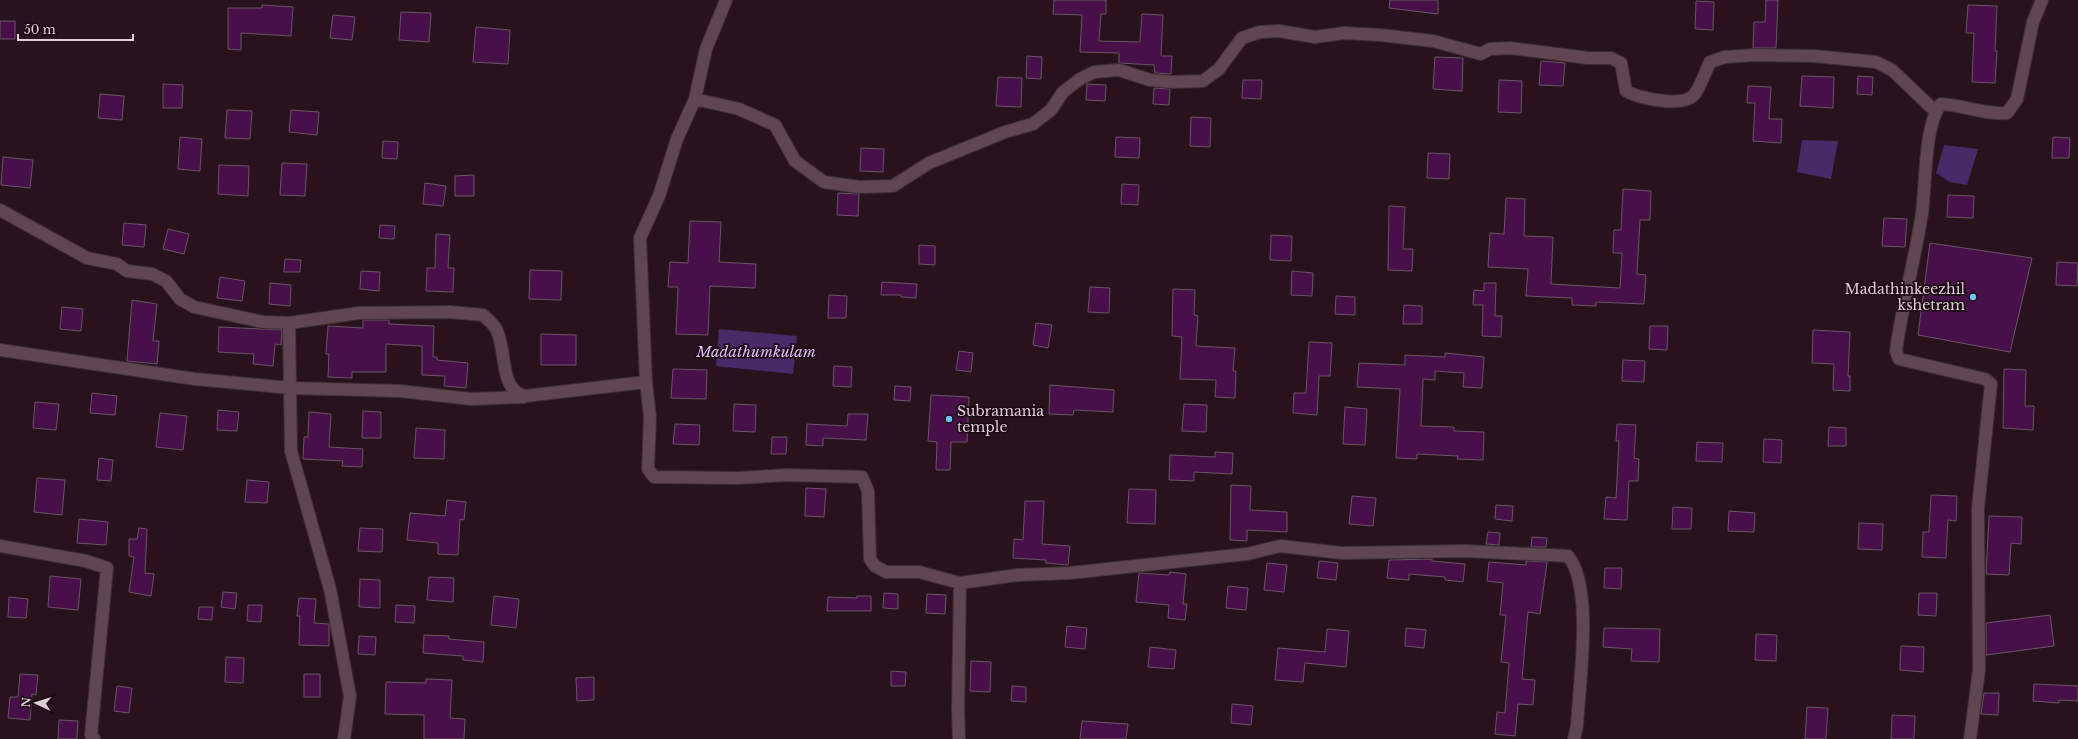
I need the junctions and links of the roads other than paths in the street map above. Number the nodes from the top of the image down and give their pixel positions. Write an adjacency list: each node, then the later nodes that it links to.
1 (726, 0): 3 (street)
2 (2042, 0): 4 (street)
3 (695, 99): 4 (street); 8 (street)
4 (1935, 111): 17 (street)
5 (0, 210): 6 (street)
6 (289, 323): 9 (street); 10 (street)
7 (0, 350): 9 (street)
8 (646, 382): 10 (street); 12 (street)
9 (290, 388): 10 (street); 14 (street)
10 (525, 396)
11 (0, 546): 13 (street)
12 (960, 584): 15 (street); 16 (street)
13 (94, 739)
14 (344, 739)
15 (959, 739)
16 (1574, 739)
17 (1970, 739)

